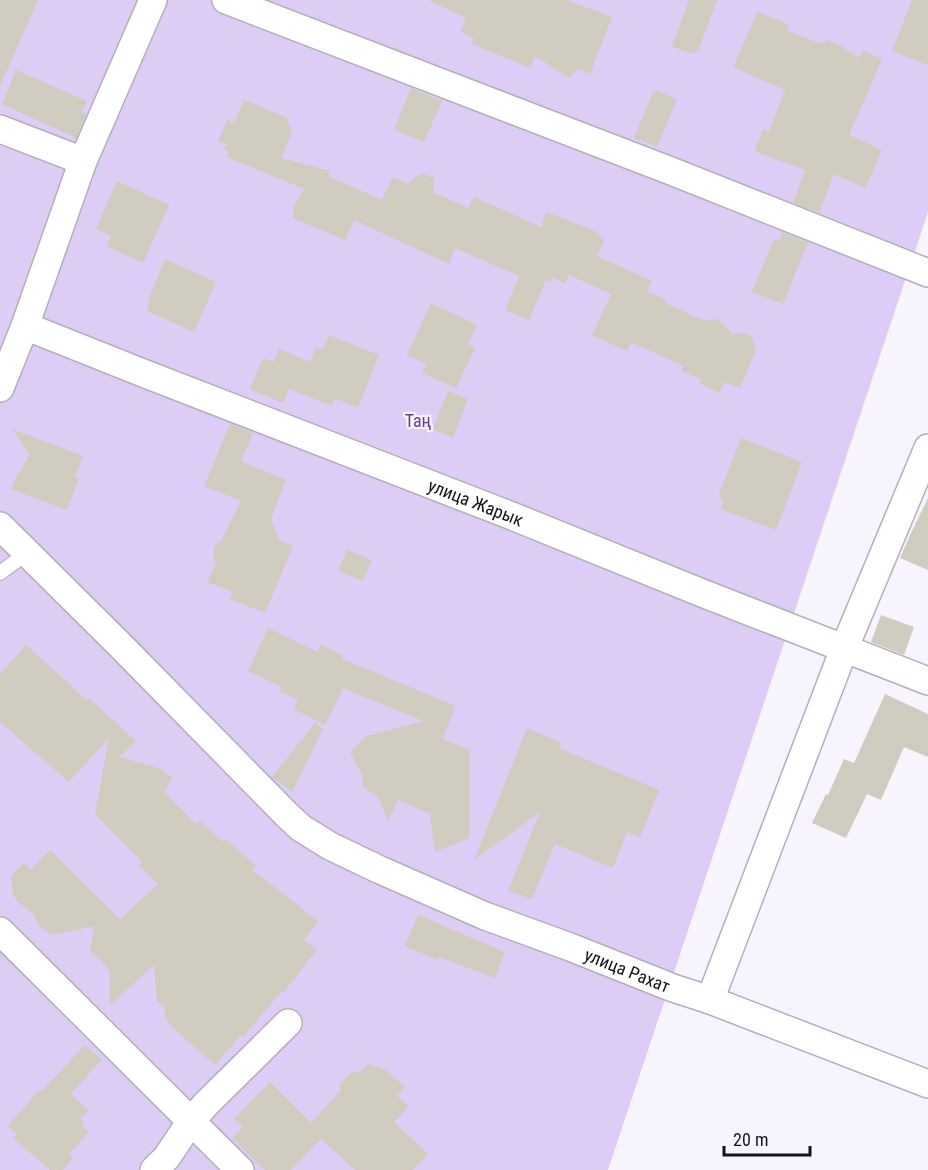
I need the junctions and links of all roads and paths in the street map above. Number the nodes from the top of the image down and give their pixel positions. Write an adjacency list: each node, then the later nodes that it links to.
1 (153, 0): 4 (street)
2 (226, 0): 5 (street)
3 (0, 129): 4 (street)
4 (83, 161): 6 (street)
5 (928, 273)
6 (25, 326): 7 (street); 12 (street, улица Жарык)
7 (0, 388)
8 (928, 448): 12 (street)
9 (0, 526): 10 (street, улица Рахат)
10 (27, 552): 11 (lane); 15 (street, улица Рахат)
11 (0, 573)
12 (844, 649): 13 (street, улица Жарык); 15 (street)
13 (928, 681)
14 (0, 931): 18 (street)
15 (710, 1000): 17 (street, улица Рахат)
16 (288, 1023): 18 (street)
17 (928, 1084)
18 (191, 1121): 19 (street); 20 (street)
19 (154, 1170)
20 (240, 1170)

